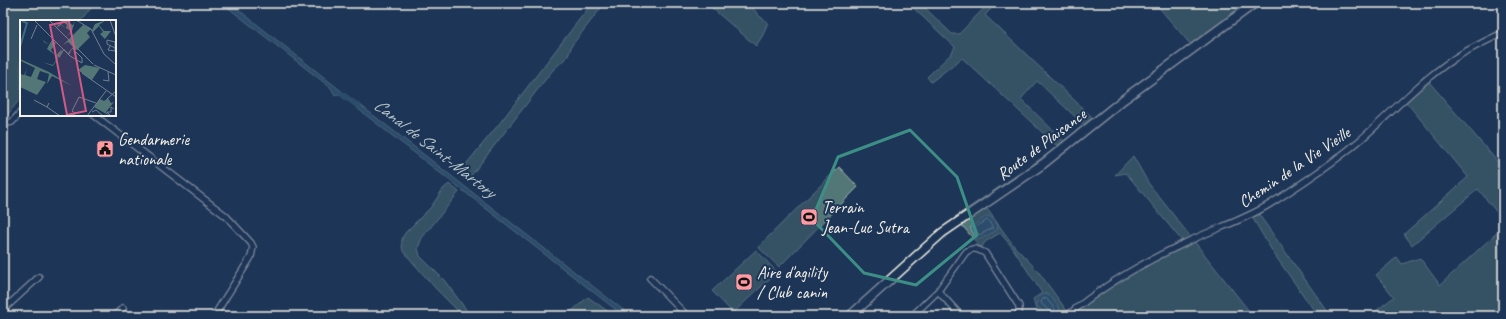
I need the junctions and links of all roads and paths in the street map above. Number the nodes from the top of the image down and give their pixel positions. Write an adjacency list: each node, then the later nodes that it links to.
1 (1255, 3): 14 (main road, Route de Plaisance)
2 (1503, 33): 18 (street, Chemin de la Vie Vieille)
3 (20, 113): 5 (street)
4 (95, 116): 12 (street)
5 (3, 124)
6 (39, 277): 10 (street)
7 (650, 278): 13 (street)
8 (938, 291): 15 (street); 16 (street); 17 (street)
9 (123, 308): 11 (street)
10 (3, 310)
11 (114, 316)
12 (214, 316)
13 (687, 316)
14 (850, 316)
15 (912, 316)
16 (961, 316)
17 (1019, 316)
18 (1067, 316)

